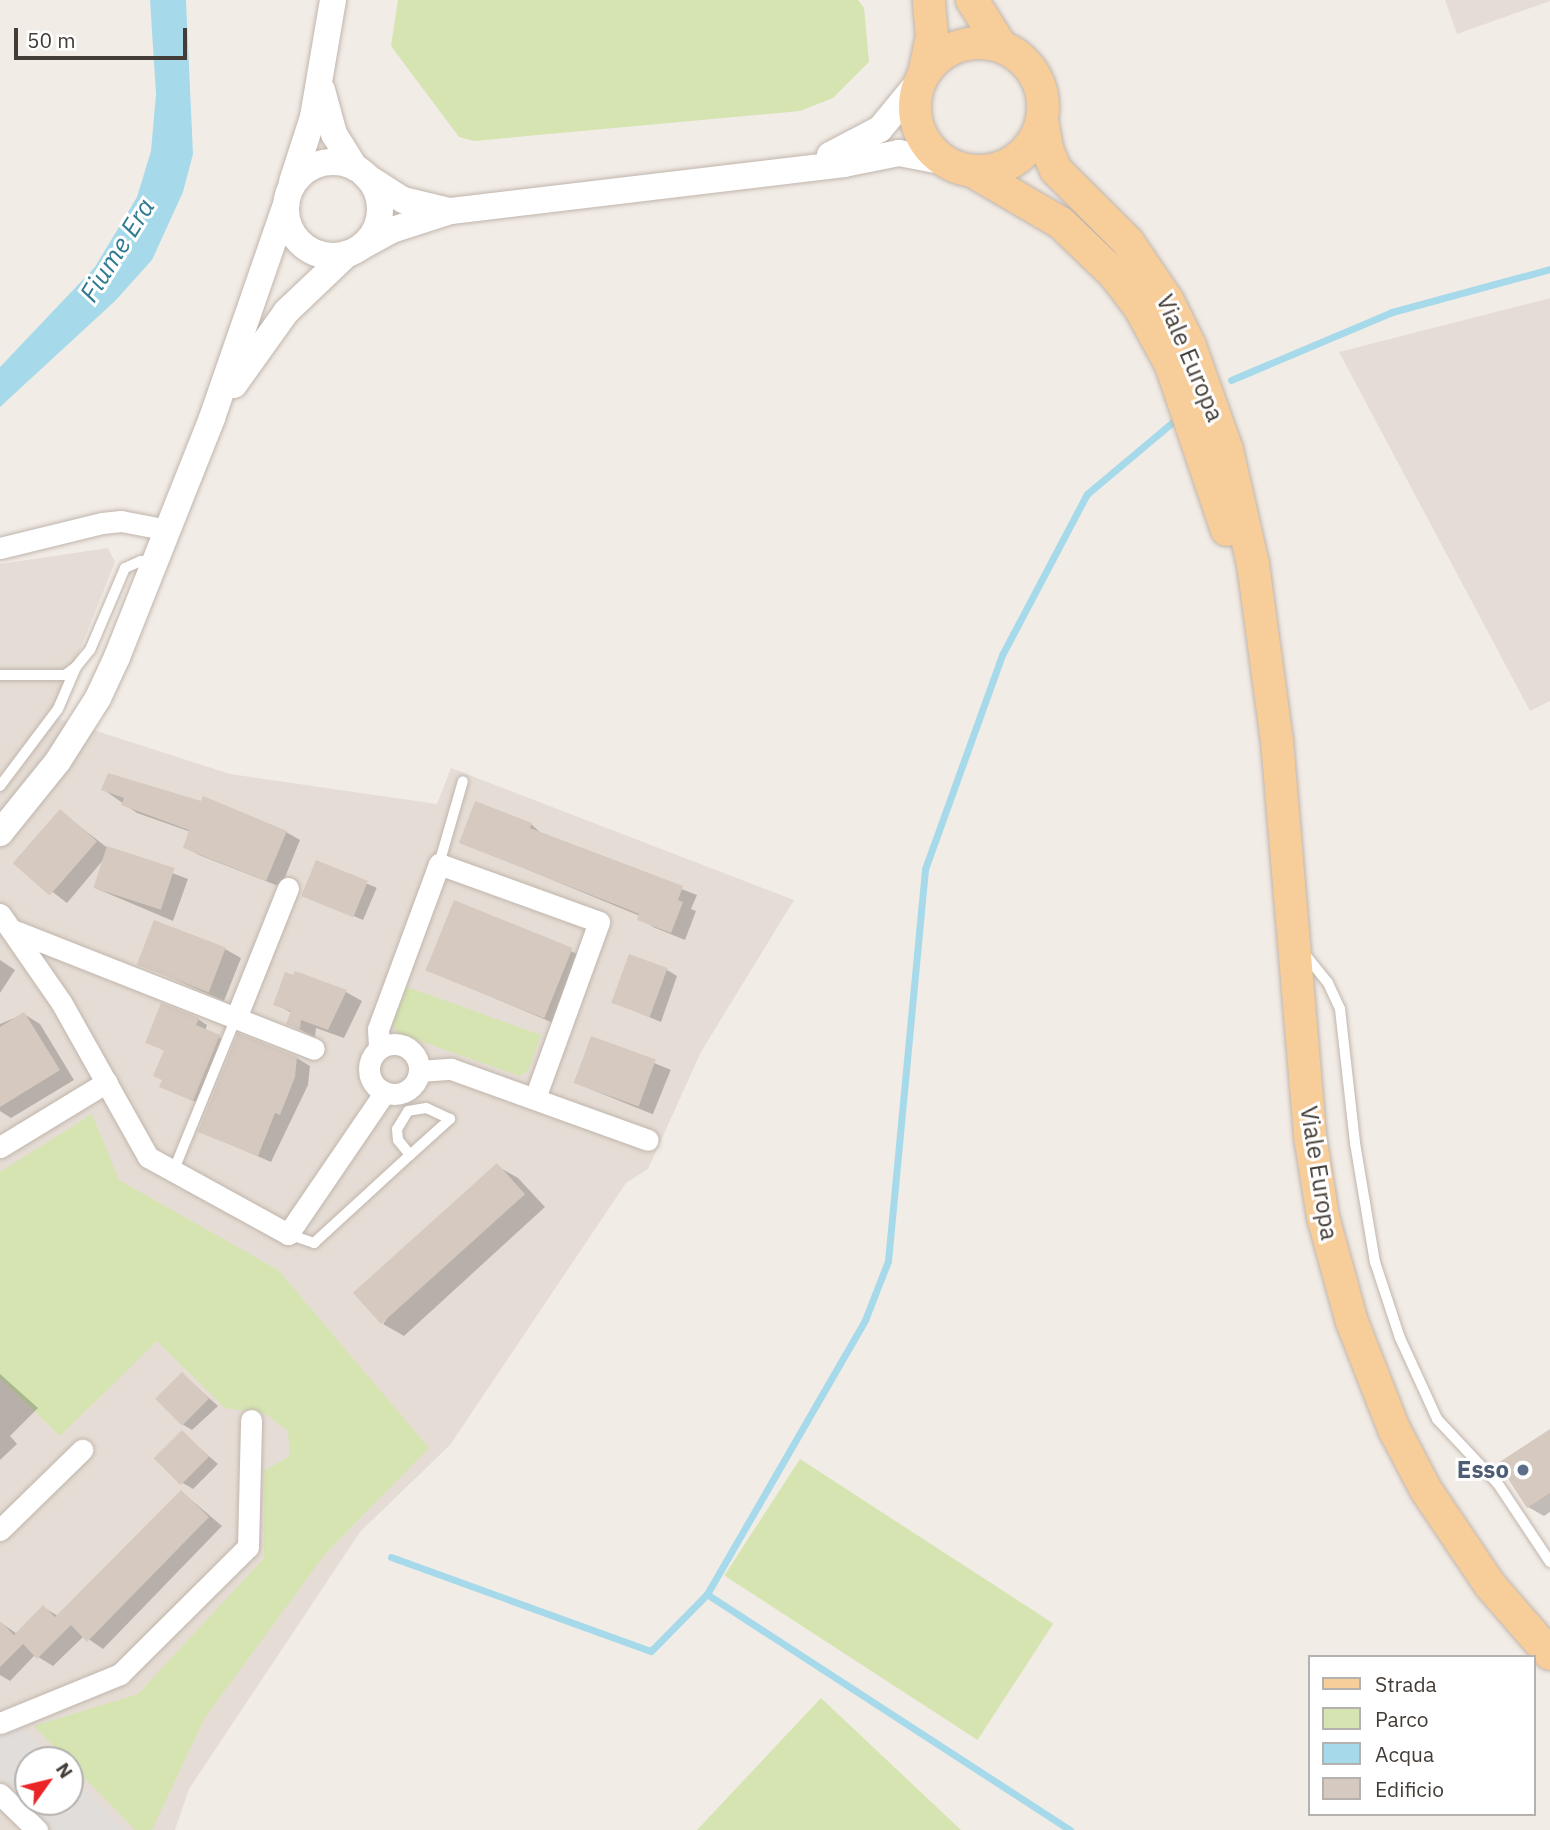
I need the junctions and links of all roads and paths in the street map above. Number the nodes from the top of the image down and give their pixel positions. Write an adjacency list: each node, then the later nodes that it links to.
1 (333, 0): 6 (street)
2 (929, 0): 5 (main road, Viale Europa)
3 (972, 0): 4 (main road, Viale Europa)
4 (1001, 46): 5 (main road); 7 (main road, Viale Europa)
5 (922, 77): 8 (street); 9 (main road, Viale Europa)
6 (320, 82): 10 (street); 11 (street)
7 (1042, 120): 9 (main road); 18 (main road, Viale Europa)
8 (795, 167): 9 (street); 12 (street)
9 (959, 167): 18 (main road, Viale Europa)
10 (361, 172): 11 (street); 12 (street); 13 (street)
11 (288, 196): 13 (street); 14 (street)
12 (451, 211): 13 (street)
13 (354, 250): 14 (street)
14 (212, 418): 15 (street)
15 (168, 530): 16 (street); 17 (street)
16 (0, 548)
17 (154, 564): 19 (lane); 23 (street)
18 (1261, 634): 28 (main road, Viale Europa)
19 (76, 667): 20 (lane); 22 (lane)
20 (0, 675)
21 (463, 781): 24 (lane)
22 (0, 786)
23 (0, 833)
24 (439, 864): 30 (street); 35 (street)
25 (288, 888): 29 (street)
26 (0, 914): 27 (street)
27 (15, 931): 29 (street); 33 (street)
28 (1294, 940): 44 (lane); 45 (main road, Viale Europa)
29 (236, 1018): 31 (street); 39 (lane)
30 (379, 1047): 32 (street); 34 (street)
31 (314, 1049)
32 (419, 1071): 34 (street); 35 (street)
33 (107, 1082): 37 (street); 39 (street)
34 (385, 1093): 40 (street)
35 (536, 1098): 36 (street)
36 (648, 1140)
37 (0, 1147)
38 (410, 1155): 38 (lane); 40 (lane)
39 (173, 1172): 40 (street)
40 (288, 1234)
41 (251, 1420): 46 (street)
42 (82, 1450): 43 (street)
43 (0, 1530)
44 (1550, 1562)
45 (1550, 1654)
46 (0, 1723)
47 (0, 1794): 48 (street)
48 (31, 1828)

